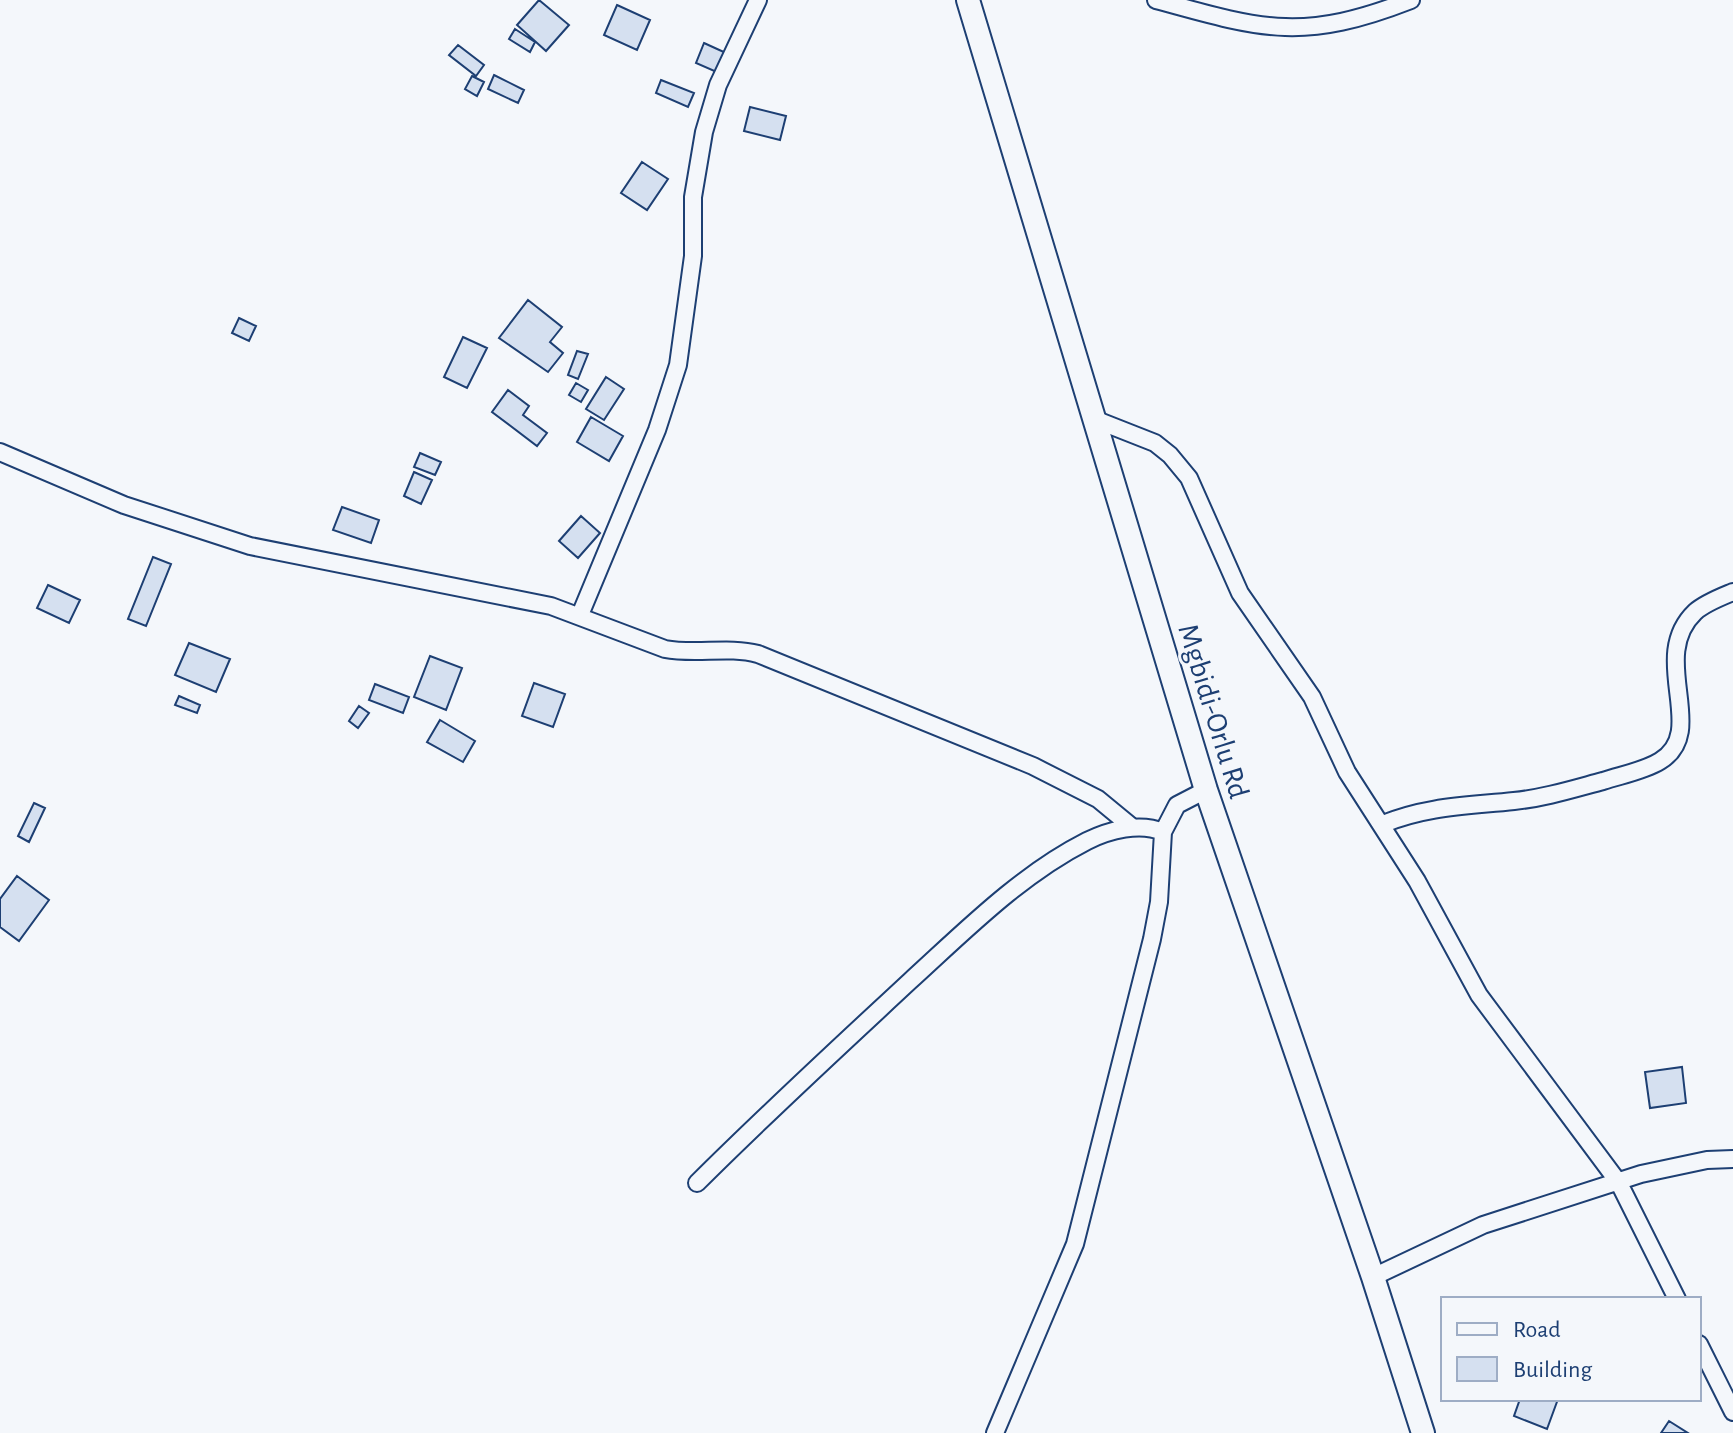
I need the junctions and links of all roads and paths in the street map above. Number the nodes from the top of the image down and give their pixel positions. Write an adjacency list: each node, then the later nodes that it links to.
1 (758, 0): 8 (street)
2 (968, 0): 5 (main road, Mgbidi-Orlu Rd)
3 (1156, 0): 4 (street)
4 (1411, 0)
5 (1094, 419): 9 (main road, Mgbidi-Orlu Rd); 10 (street)
6 (0, 453): 8 (street)
7 (1733, 592): 10 (street)
8 (580, 615): 11 (street)
9 (1206, 790): 12 (street); 16 (main road, Mgbidi-Orlu Rd)
10 (1383, 824): 15 (street)
11 (1132, 827): 12 (street); 14 (street)
12 (1163, 832): 20 (street)
13 (1733, 1159): 15 (street)
14 (697, 1183)
15 (1619, 1183): 16 (street); 17 (street)
16 (1373, 1277): 21 (main road, Mgbidi-Orlu Rd)
17 (1676, 1297)
18 (1701, 1348): 19 (street)
19 (1733, 1412)
20 (995, 1433)
21 (1423, 1433)

